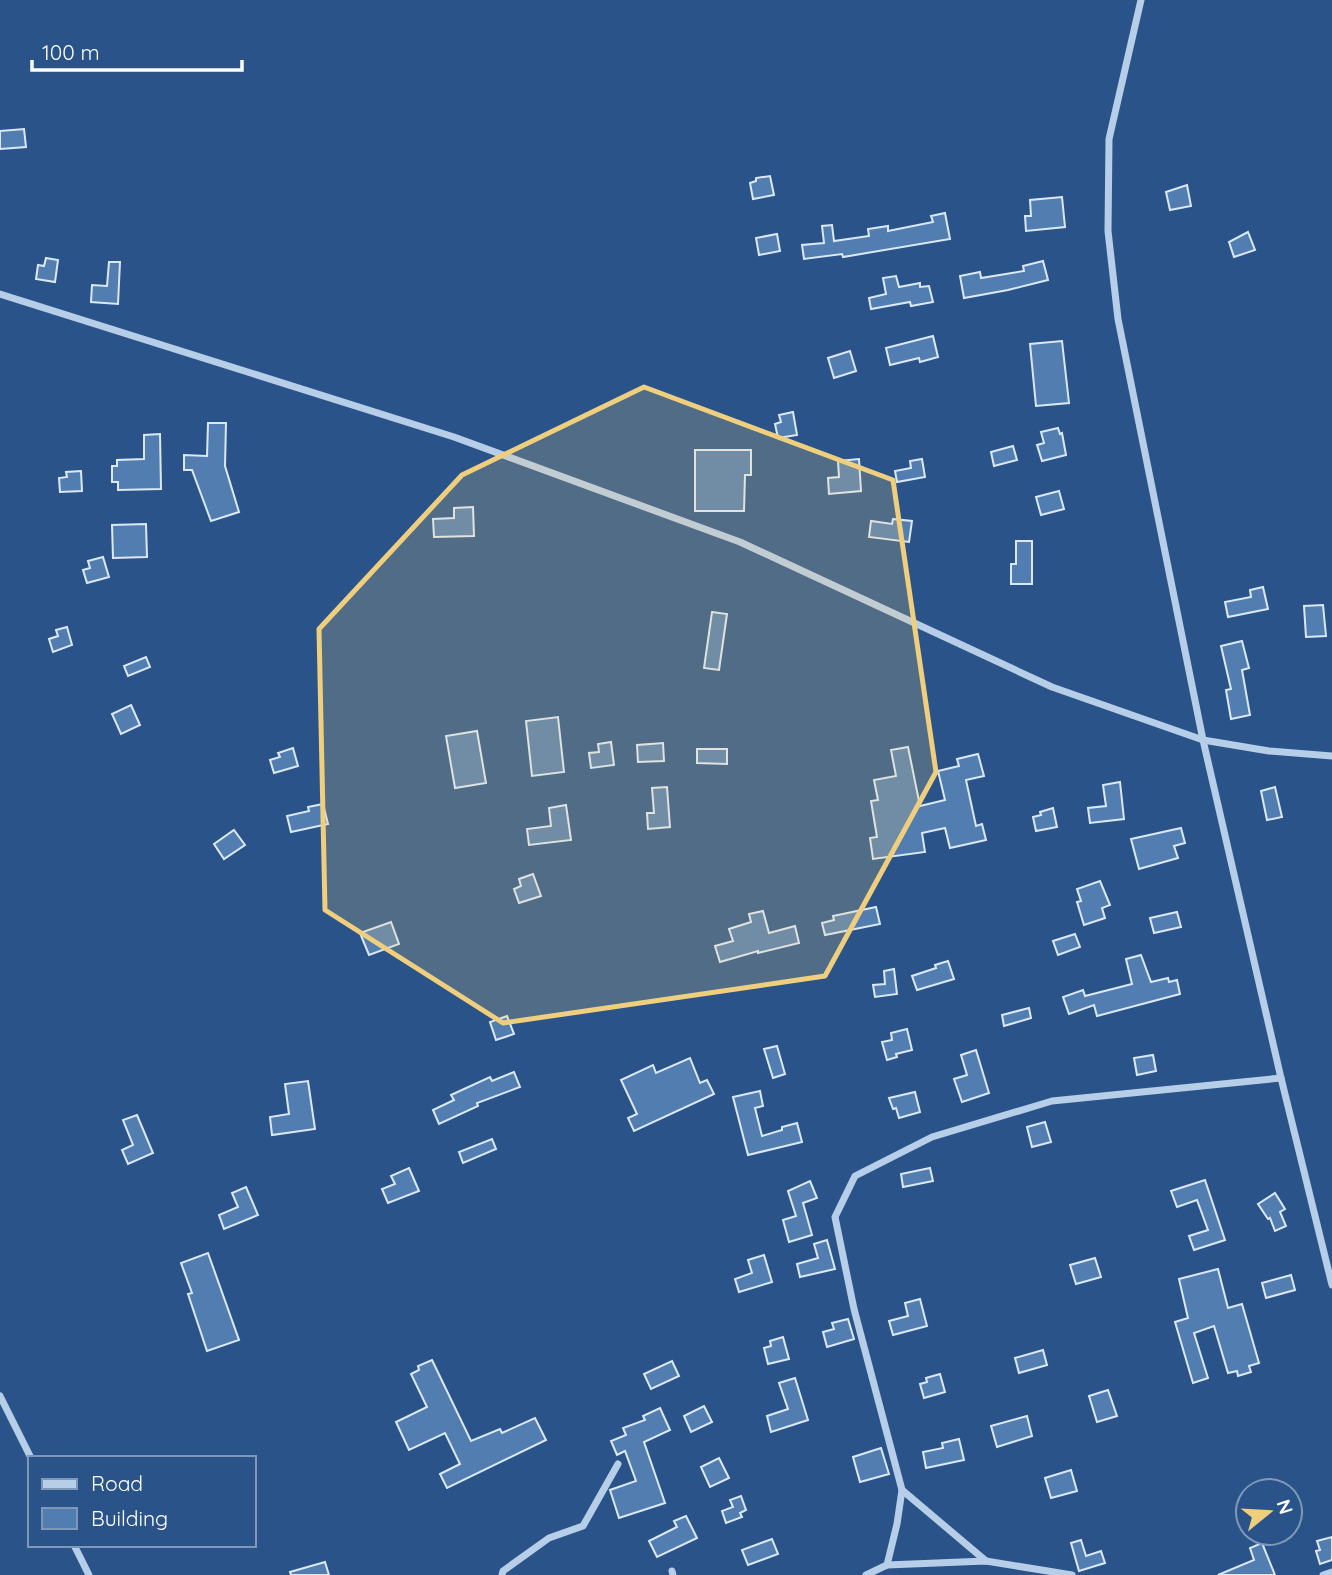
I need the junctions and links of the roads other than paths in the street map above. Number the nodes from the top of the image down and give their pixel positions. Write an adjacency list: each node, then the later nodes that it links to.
1 (1141, 0): 3 (street)
2 (0, 294): 3 (street)
3 (1203, 740): 4 (street); 5 (street)
4 (1332, 756)
5 (1281, 1078): 6 (street); 10 (street)
6 (1332, 1285)
7 (0, 1396): 8 (street)
8 (30, 1456)
9 (618, 1464): 16 (street)
10 (902, 1490): 12 (street); 13 (street)
11 (75, 1547): 15 (street)
12 (986, 1562): 13 (street); 18 (street)
13 (887, 1565): 17 (street)
14 (1332, 1572): 19 (street)
15 (89, 1575)
16 (502, 1575)
17 (866, 1575)
18 (1072, 1575)
19 (1323, 1575)

